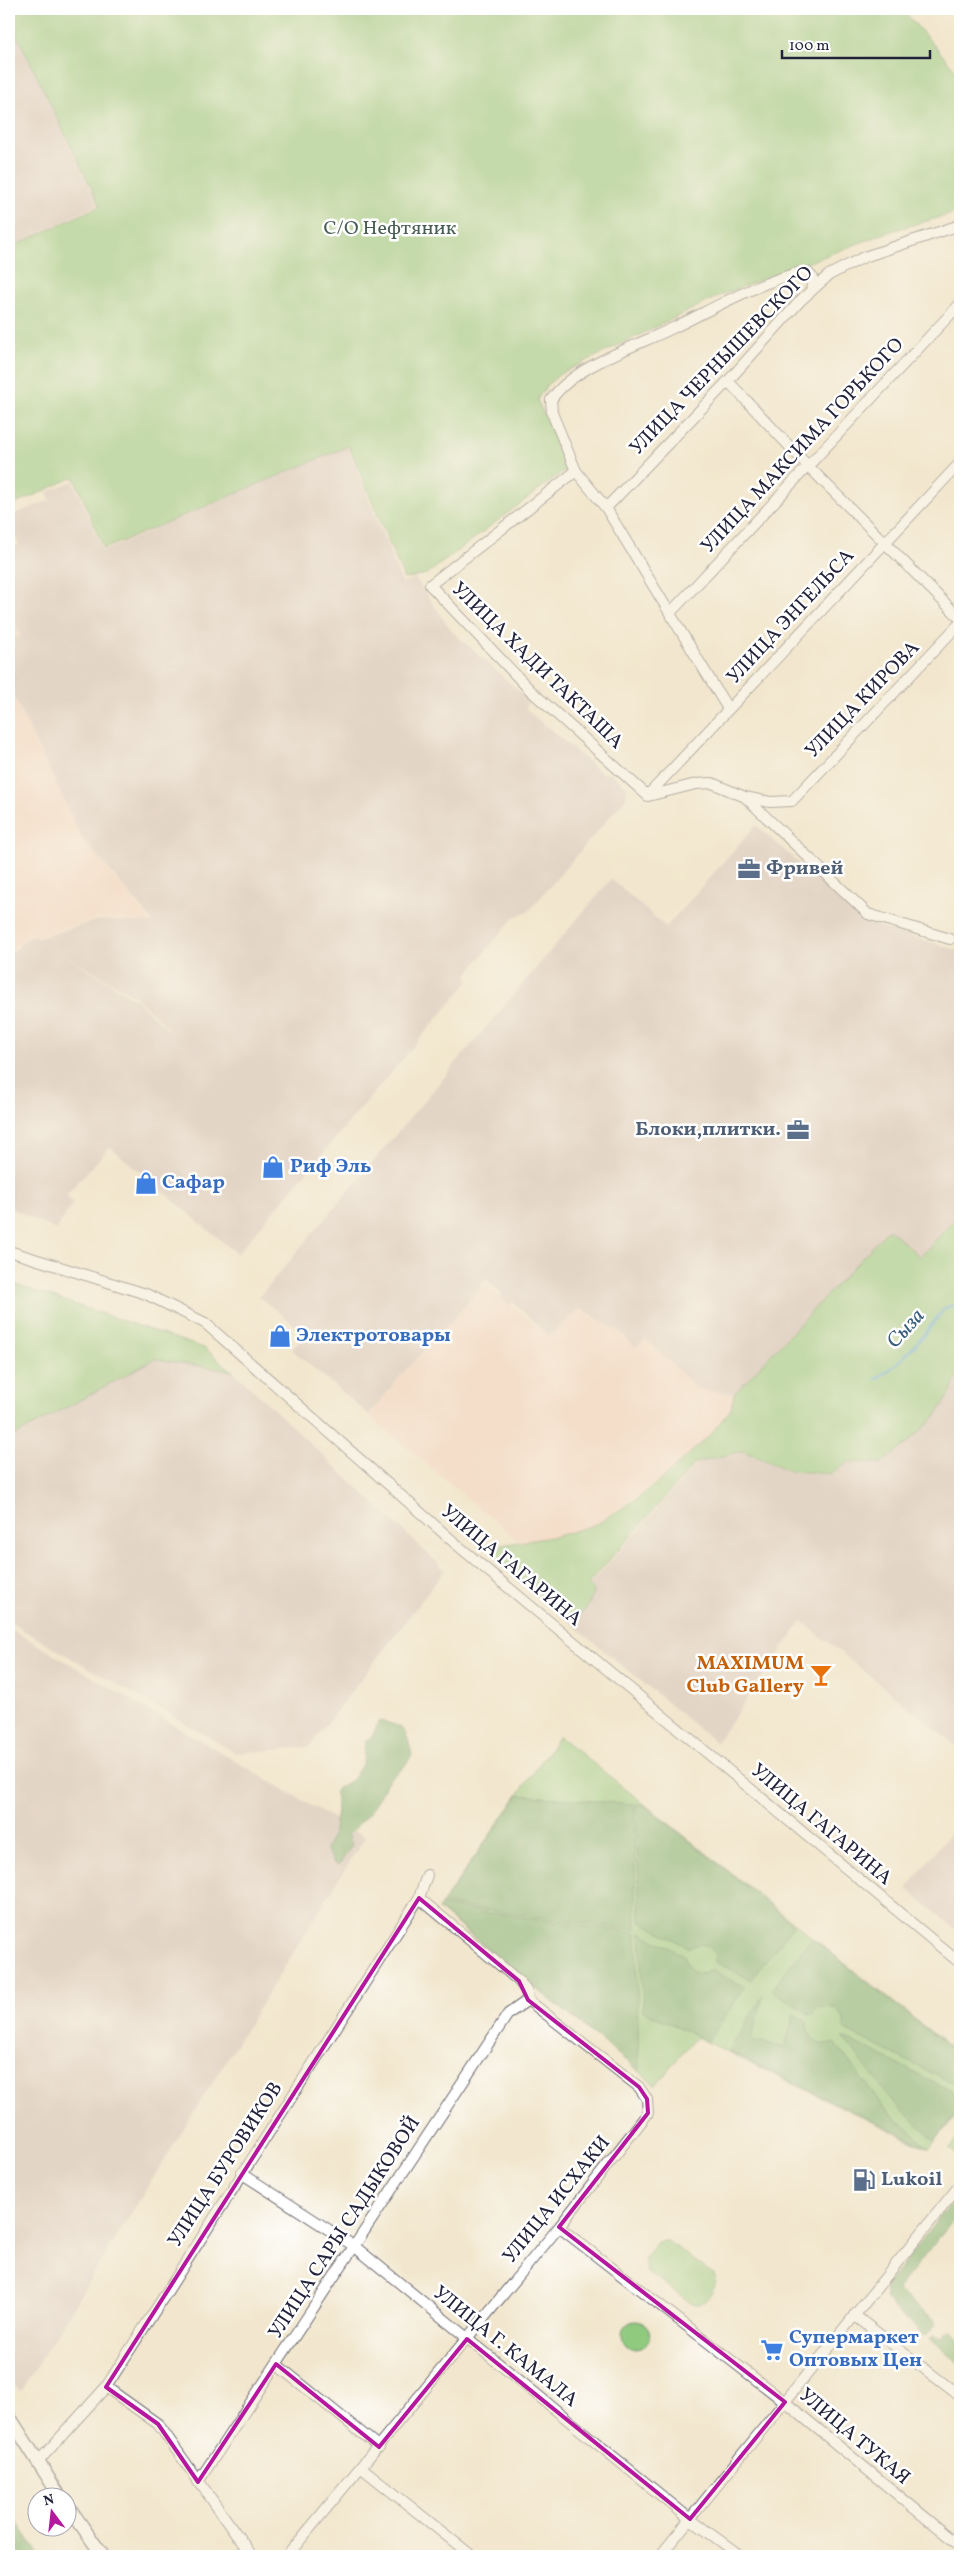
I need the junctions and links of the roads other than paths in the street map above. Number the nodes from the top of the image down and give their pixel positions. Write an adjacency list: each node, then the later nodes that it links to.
1 (960, 225): 2 (street, УЛИЦА ЧЕРНЫШЕВСКОГО)
2 (811, 291): 4 (street, УЛИЦА ЧЕРНЫШЕВСКОГО); 7 (street)
3 (960, 304): 6 (street, УЛИЦА МАКСИМА ГОРЬКОГО)
4 (728, 381): 6 (street); 8 (street, УЛИЦА ЧЕРНЫШЕВСКОГО)
5 (960, 464): 9 (street, УЛИЦА ЭНГЕЛЬСА)
6 (808, 466): 9 (street); 10 (street, УЛИЦА МАКСИМА ГОРЬКОГО)
7 (576, 471): 8 (street); 14 (street, УЛИЦА ХАДИ ТАКТАША)
8 (606, 508): 10 (street)
9 (886, 543): 11 (street); 13 (street, УЛИЦА ЭНГЕЛЬСА)
10 (671, 612): 13 (street)
11 (960, 618)
12 (960, 623): 15 (street, УЛИЦА КИРОВА)
13 (728, 709): 14 (street, УЛИЦА ЭНГЕЛЬСА)
14 (648, 796): 15 (street)
15 (745, 797): 16 (street)
16 (950, 939)
17 (9, 1251): 20 (street, УЛИЦА ГАГАРИНА)
18 (426, 1875): 19 (street, УЛИЦА БУРОВИКОВ)
19 (419, 1898): 21 (street, УЛИЦА ИСХАКИ); 22 (street, УЛИЦА БУРОВИКОВ)
20 (960, 1963)
21 (528, 2000): 24 (street, УЛИЦА ИСХАКИ); 25 (street, УЛИЦА САРЫ САДЫКОВОЙ)
22 (241, 2173): 25 (street, УЛИЦА Г. КАМАЛА); 29 (street, УЛИЦА БУРОВИКОВ)
23 (960, 2185): 26 (street)
24 (559, 2227): 27 (street, УЛИЦА ИСХАКИ); 31 (street, УЛИЦА ТУКАЯ)
25 (354, 2246): 27 (street, УЛИЦА Г. КАМАЛА); 28 (street, УЛИЦА САРЫ САДЫКОВОЙ)
26 (854, 2315): 30 (street); 31 (street)
27 (467, 2339): 33 (street, УЛИЦА ИСХАКИ); 38 (street, УЛИЦА Г. КАМАЛА)
28 (276, 2364): 33 (street); 36 (street, УЛИЦА САРЫ САДЫКОВОЙ)
29 (106, 2387): 34 (street, УЛИЦА БУРОВИКОВ); 36 (street)
30 (960, 2396)
31 (784, 2402): 38 (street); 40 (street, УЛИЦА ТУКАЯ)
32 (9, 2416): 34 (main road)
33 (379, 2447): 35 (street, УЛИЦА ИСХАКИ)
34 (36, 2463): 37 (main road)
35 (362, 2468): 43 (street, УЛИЦА ИСХАКИ); 44 (street)
36 (198, 2482): 42 (street)
37 (54, 2488)
38 (690, 2519): 45 (street); 46 (street, УЛИЦА Г. КАМАЛА)
39 (78, 2520): 41 (main road)
40 (960, 2546)
41 (103, 2556)
42 (252, 2556)
43 (288, 2556)
44 (472, 2556)
45 (660, 2556)
46 (740, 2556)

